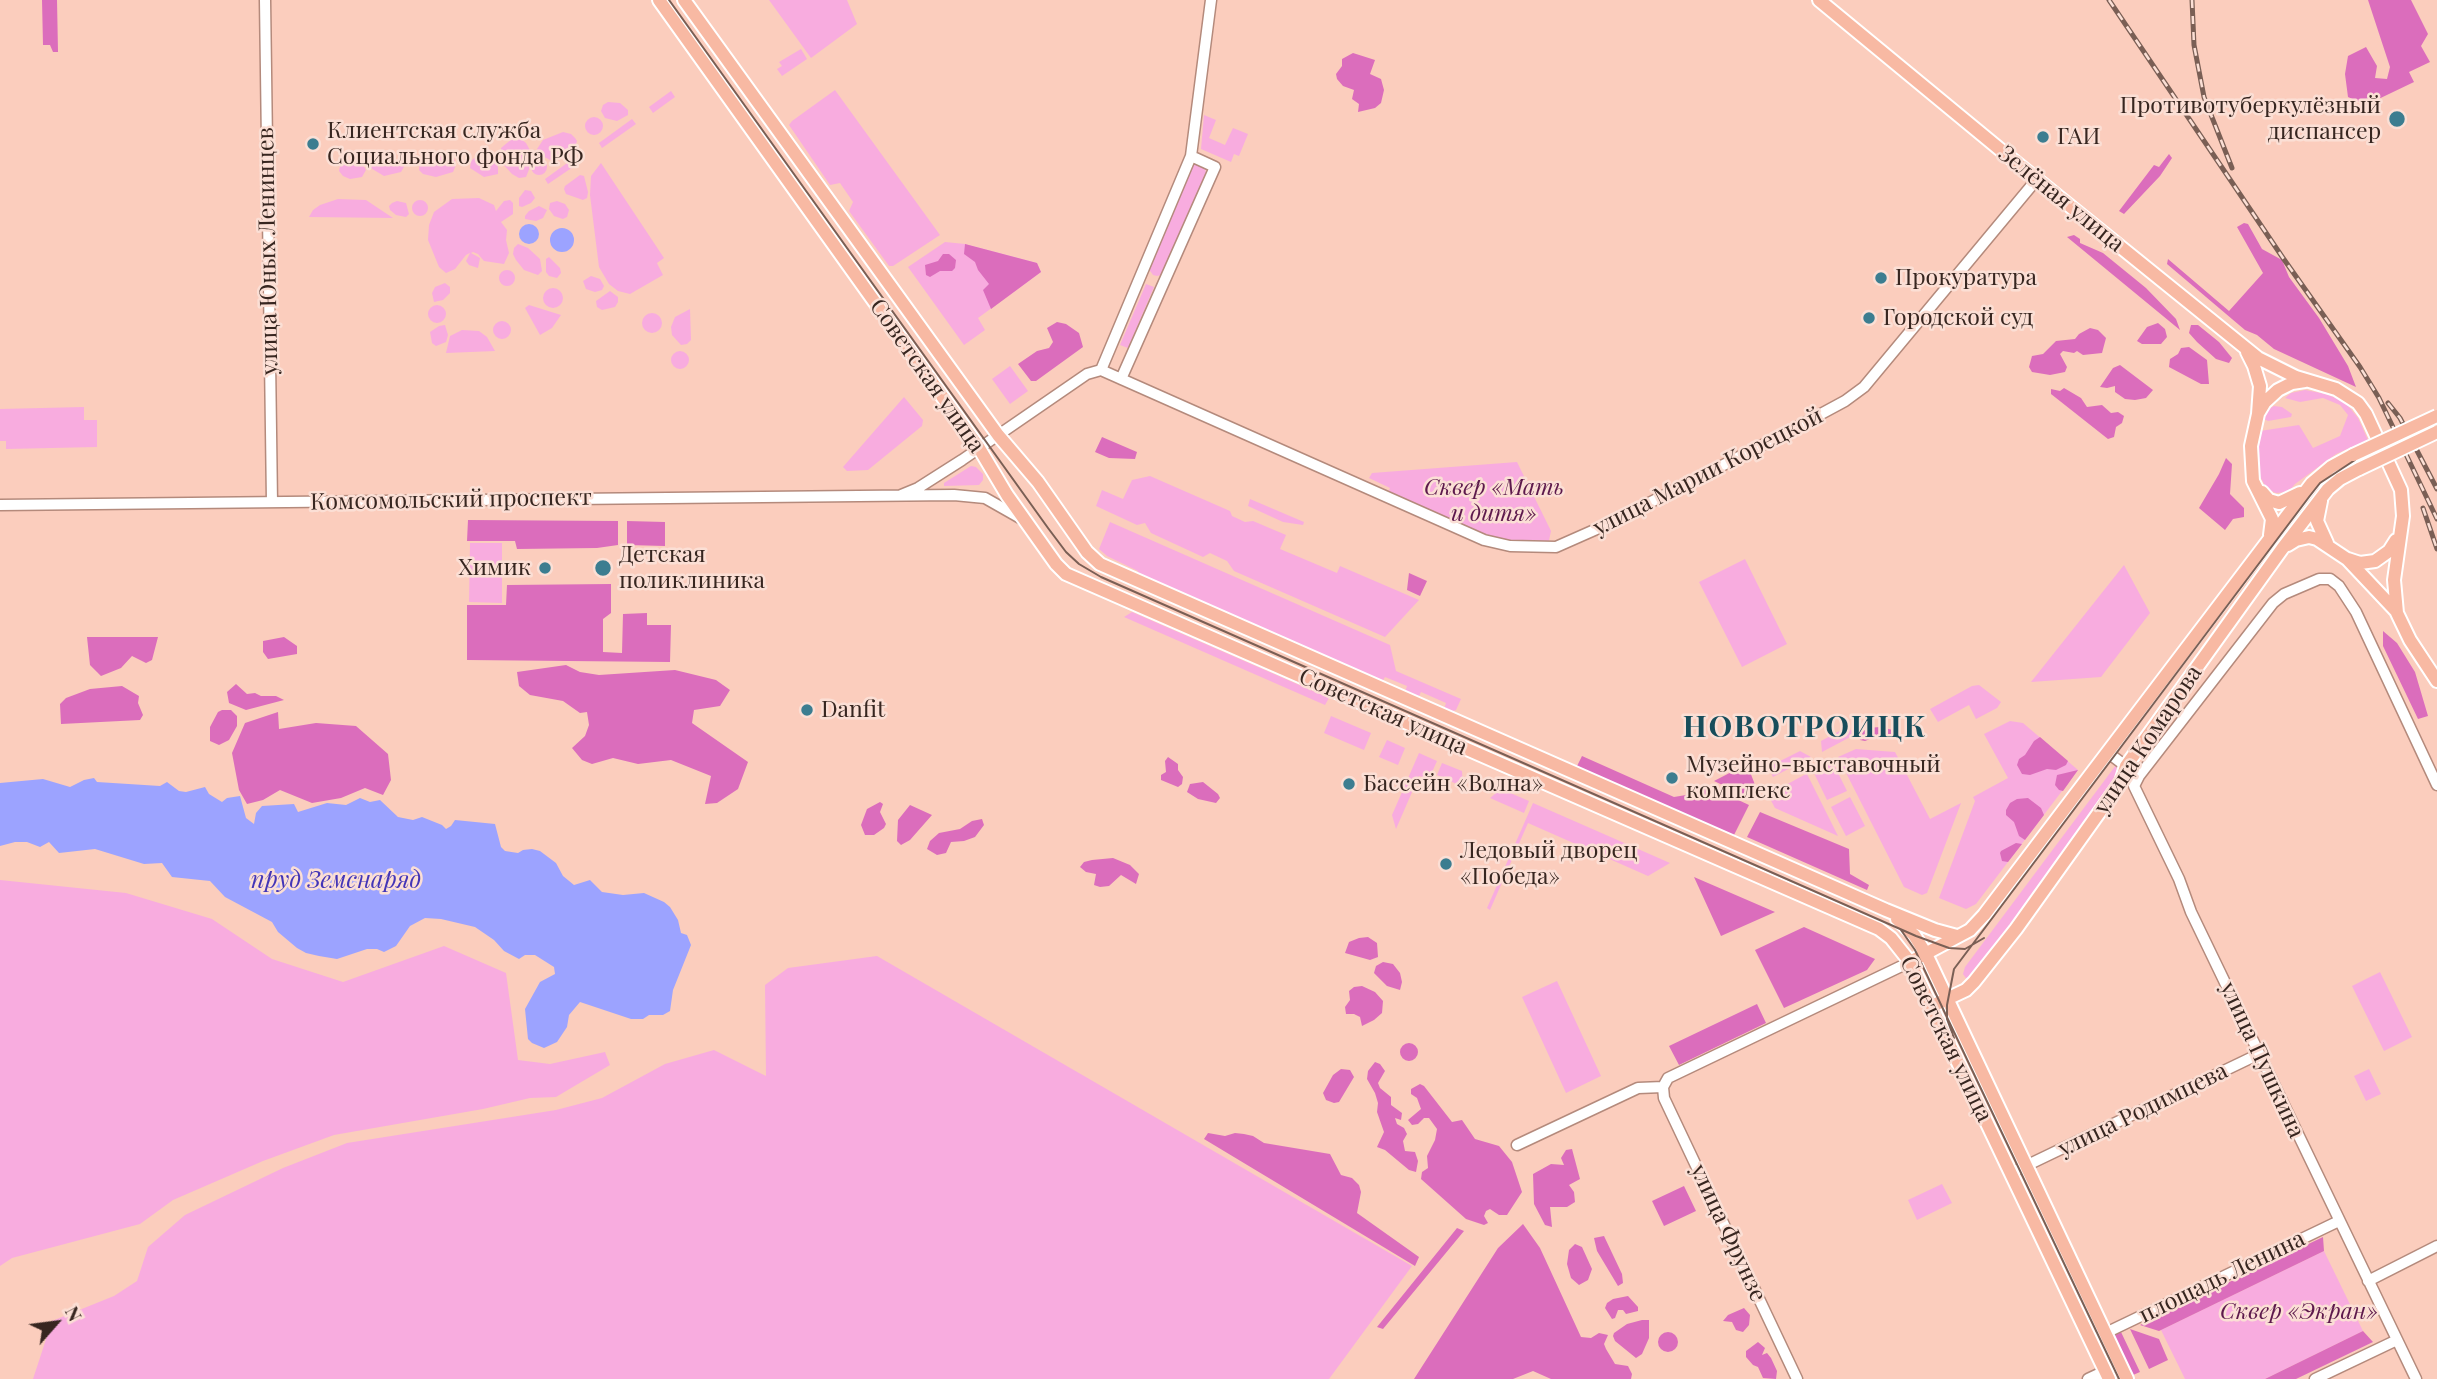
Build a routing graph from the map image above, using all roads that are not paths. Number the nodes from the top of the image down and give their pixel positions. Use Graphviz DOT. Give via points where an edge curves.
graph roads {
  1 [pos="265,0"];
  2 [pos="659,0"];
  3 [pos="684,0"];
  4 [pos="1211,0"];
  5 [pos="1819,0"];
  6 [pos="1191,156"];
  7 [pos="2037,179"];
  8 [pos="2245,347"];
  9 [pos="1101,370"];
  10 [pos="1121,379"];
  11 [pos="2312,382"];
  12 [pos="2258,414"];
  13 [pos="2437,416"];
  14 [pos="2437,432"];
  15 [pos="998,435"];
  16 [pos="979,448"];
  17 [pos="2253,481"];
  18 [pos="2312,483"];
  19 [pos="901,495"];
  20 [pos="2324,495"];
  21 [pos="272,502"];
  22 [pos="0,505"];
  23 [pos="2403,516"];
  24 [pos="1028,524"];
  25 [pos="2270,536"];
  26 [pos="2329,546"];
  27 [pos="2282,549"];
  28 [pos="2347,559"];
  29 [pos="2397,612"];
  30 [pos="2437,681"];
  31 [pos="2107,752"];
  32 [pos="2126,766"];
  33 [pos="2139,776"];
  34 [pos="2437,785"];
  35 [pos="1886,910"];
  36 [pos="1957,936"];
  37 [pos="1926,954"];
  38 [pos="1910,962"];
  39 [pos="1947,999"];
  40 [pos="1932,1006"];
  41 [pos="2259,1054"];
  42 [pos="1663,1087"];
  43 [pos="1517,1145"];
  44 [pos="2026,1166"];
  45 [pos="2011,1173"];
  46 [pos="2339,1222"];
  47 [pos="2437,1246"];
  48 [pos="2368,1281"];
  49 [pos="2105,1333"];
  50 [pos="2091,1340"];
  51 [pos="2397,1340"];
  52 [pos="2120,1364"];
  53 [pos="2108,1375"];
  54 [pos="1797,1379"];
  55 [pos="2088,1379"];
  56 [pos="2127,1379"];
  57 [pos="2315,1379"];
  58 [pos="2416,1379"];
  1 -- 21 [label="street, улица Юных Ленинцев"];
  2 -- 16 [label="main road, Советская улица"];
  3 -- 15 [label="main road, Советская улица"];
  4 -- 6 [label="street"];
  5 -- 7 [label="main road, Зелёная улица"];
  6 -- 9 [label="street"];
  6 -- 10 [label="street" via="1215,167"];
  7 -- 8 [label="main road, Зелёная улица"];
  7 -- 10 [label="street, улица Марии Корецкой" via="1864,387 1782,435 1556,547 1484,540"];
  8 -- 11 [label="main road, Зелёная улица" via="2284,372"];
  8 -- 12 [label="main road" via="2260,386"];
  9 -- 10 [label="street, улица Марии Корецкой"];
  9 -- 15 [label="street" via="1087,374"];
  11 -- 12 [label="main road" via="2285,386"];
  11 -- 23 [label="main road, Зелёная улица" via="2349,396 2366,414 2401,490"];
  12 -- 17 [label="main road" via="2251,446"];
  13 -- 18 [label="main road, улица Комарова, bridge" via="2353,455"];
  14 -- 20 [label="main road, улица Комарова, bridge" via="2340,479"];
  15 -- 16 [label="street, Комсомольский проспект"];
  15 -- 35 [label="main road, Советская улица" via="1100,564"];
  16 -- 19 [label="street, Комсомольский проспект"];
  16 -- 24 [label="main road, Советская улица"];
  17 -- 18 [label="main road" via="2269,500 2279,503"];
  17 -- 25 [label="main road" via="2272,519"];
  18 -- 25 [label="main road, улица Комарова"];
  19 -- 21 [label="street, Комсомольский проспект"];
  19 -- 24 [label="street, Комсомольский проспект" via="985,498"];
  20 -- 26 [label="main road" via="2317,521"];
  20 -- 27 [label="main road, улица Комарова"];
  21 -- 22 [label="street, Комсомольский проспект"];
  23 -- 28 [label="main road" via="2395,542 2384,557 2368,563"];
  23 -- 29 [label="main road" via="2394,579"];
  24 -- 38 [label="main road, Советская улица" via="1056,564 1079,581 1880,929"];
  25 -- 31 [label="main road, улица Комарова"];
  26 -- 27 [label="main road" via="2309,537"];
  26 -- 28 [label="main road"];
  27 -- 32 [label="main road, улица Комарова"];
  28 -- 29 [label="main road"];
  29 -- 30 [label="main road"];
  31 -- 32 [label="street"];
  31 -- 36 [label="main road, улица Комарова" via="1984,915"];
  32 -- 33 [label="street"];
  32 -- 39 [label="main road, улица Комарова" via="2121,782 2016,929 1974,982"];
  33 -- 34 [label="street, улица Комарова" via="2264,614 2284,594 2330,579 2356,612"];
  33 -- 41 [label="street, улица Пушкина" via="2134,786"];
  35 -- 36 [label="main road, Советская улица"];
  35 -- 37 [label="main road, Советская улица" via="1907,926"];
  36 -- 37 [label="main road"];
  37 -- 38 [label="main road"];
  37 -- 39 [label="main road, Советская улица"];
  38 -- 40 [label="main road, Советская улица"];
  38 -- 42 [label="street" via="1668,1078"];
  39 -- 40 [label="main road, улица Комарова"];
  39 -- 44 [label="main road, Советская улица"];
  40 -- 45 [label="main road, Советская улица"];
  41 -- 44 [label="street, улица Родимцева"];
  41 -- 46 [label="street, улица Пушкина"];
  42 -- 43 [label="street" via="1638,1088"];
  42 -- 54 [label="street, улица Фрунзе" via="1664,1098"];
  44 -- 45 [label="street, улица Родимцева"];
  44 -- 49 [label="main road, Советская улица"];
  45 -- 50 [label="main road, Советская улица"];
  46 -- 48 [label="street, улица Пушкина"];
  46 -- 49 [label="street, площадь Ленина"];
  47 -- 48 [label="street"];
  48 -- 51 [label="street, улица Пушкина"];
  49 -- 50 [label="street, площадь Ленина"];
  49 -- 52 [label="main road, Советская улица"];
  50 -- 53 [label="main road, Советская улица"];
  51 -- 57 [label="street"];
  51 -- 58 [label="street, улица Пушкина"];
  52 -- 53 [label="street"];
  52 -- 56 [label="main road, Советская улица"];
  53 -- 55 [label="street"];
}
